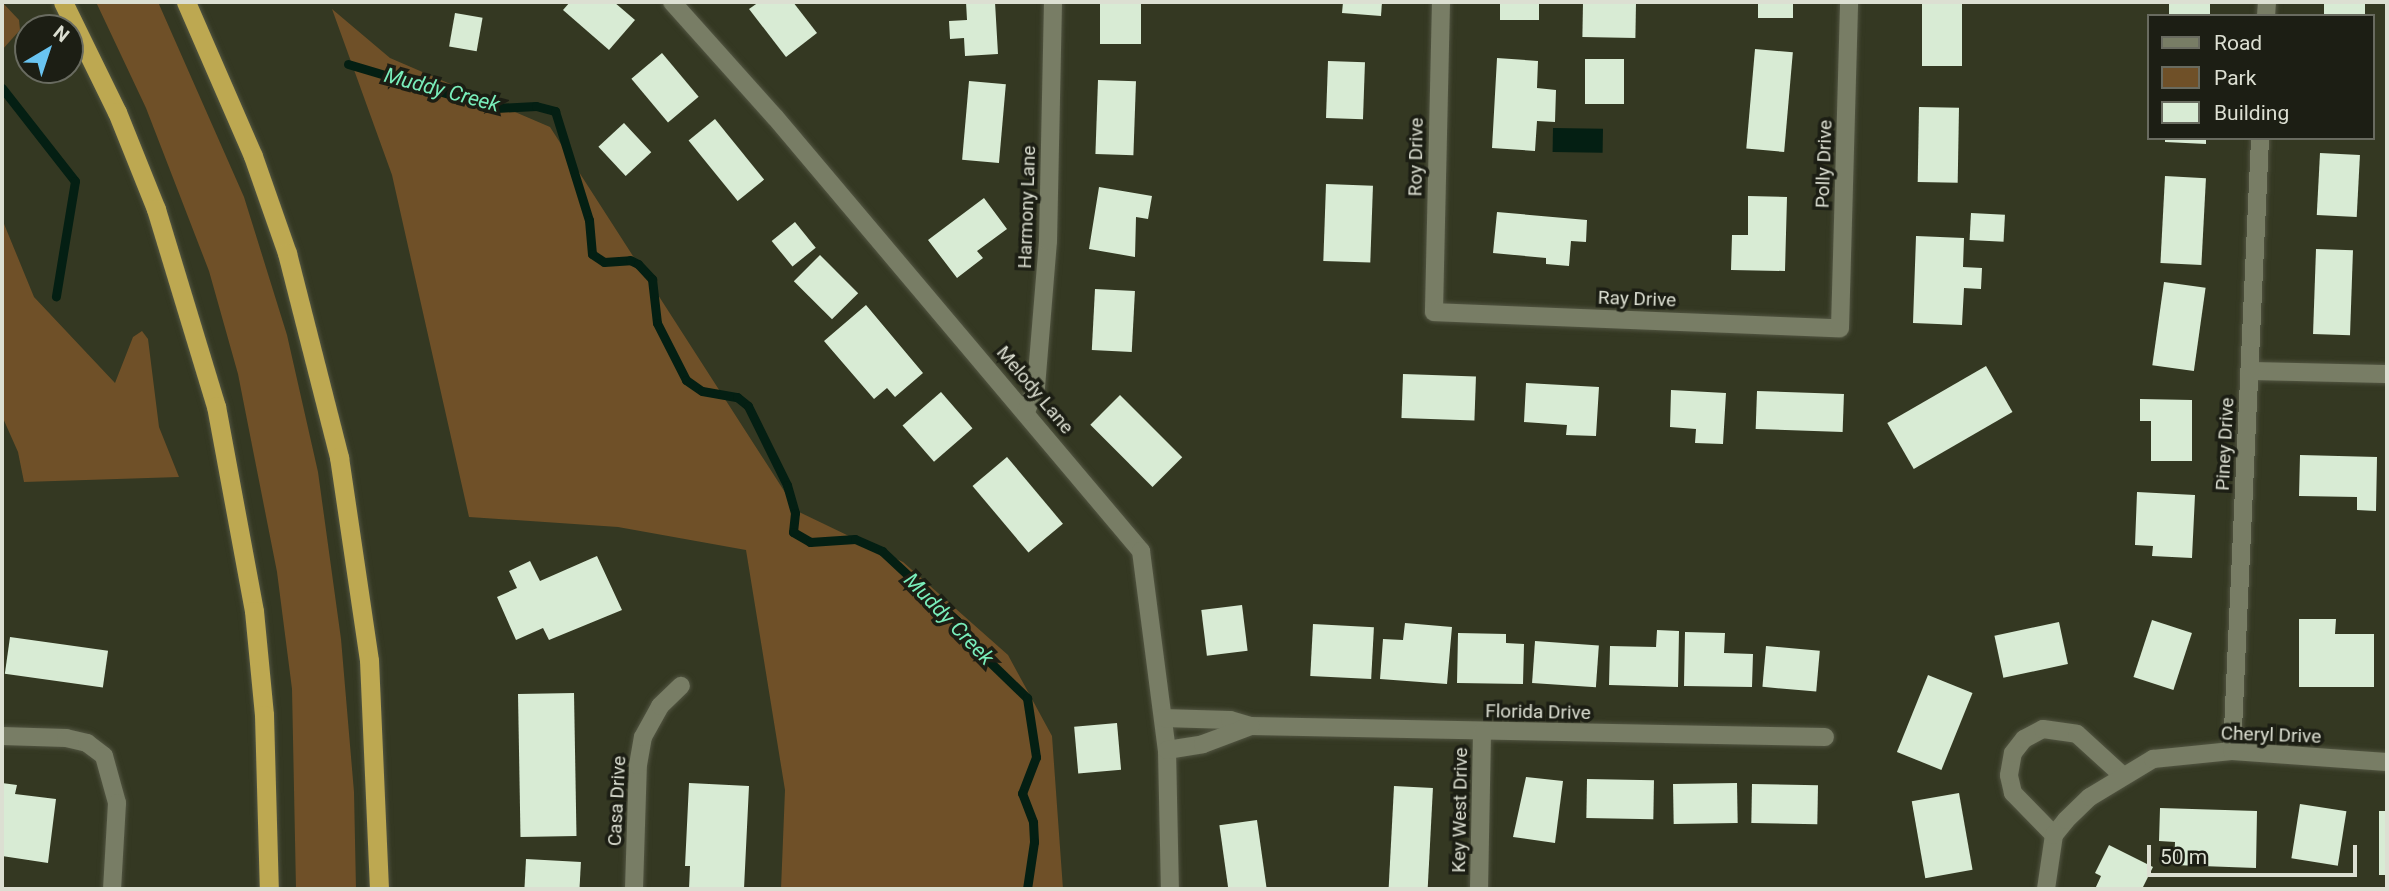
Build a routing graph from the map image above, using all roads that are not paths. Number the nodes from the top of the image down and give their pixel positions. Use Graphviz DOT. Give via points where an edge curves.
graph roads {
  1 [pos="63,2"];
  2 [pos="186,2"];
  3 [pos="672,2"];
  4 [pos="1053,2"];
  5 [pos="1441,2"];
  6 [pos="1849,2"];
  7 [pos="2260,140"];
  8 [pos="1434,312"];
  9 [pos="1840,328"];
  10 [pos="2250,371"];
  11 [pos="2387,374"];
  12 [pos="1026,412"];
  13 [pos="681,686"];
  14 [pos="1163,718"];
  15 [pos="1251,726"];
  16 [pos="1482,732"];
  17 [pos="2,736"];
  18 [pos="1825,737"];
  19 [pos="1167,750"];
  20 [pos="2232,751"];
  21 [pos="2387,762"];
  22 [pos="2122,775"];
  23 [pos="2054,835"];
  24 [pos="112,889"];
  25 [pos="269,889"];
  26 [pos="379,889"];
  27 [pos="634,889"];
  28 [pos="1170,889"];
  29 [pos="1479,889"];
  30 [pos="2046,889"];
  1 -- 25 [label="highway" via="117,111 156,209 216,406 254,611 264,715"];
  2 -- 26 [label="highway" via="253,156 287,253 339,457 369,660"];
  3 -- 12 [label="street, Melody Lane"];
  4 -- 12 [label="street, Harmony Lane" via="1048,242 1036,387"];
  5 -- 8 [label="street, Roy Drive"];
  6 -- 9 [label="street, Polly Drive"];
  7 -- 10 [label="street, Piney Drive"];
  8 -- 9 [label="street, Ray Drive"];
  10 -- 11 [label="street"];
  10 -- 20 [label="street, Piney Drive"];
  12 -- 14 [label="street, Melody Lane" via="1141,551"];
  13 -- 27 [label="street, Casa Drive" via="660,706 643,737"];
  14 -- 15 [label="street, Florida Drive" via="1230,720"];
  14 -- 19 [label="street, Melody Lane"];
  15 -- 16 [label="street, Florida Drive"];
  15 -- 19 [label="street, Florida Drive" via="1203,744"];
  16 -- 18 [label="street, Florida Drive"];
  16 -- 29 [label="street, Key West Drive"];
  17 -- 24 [label="street" via="66,738 87,743 104,756 117,803"];
  19 -- 28 [label="street, Melody Lane"];
  20 -- 21 [label="street, Cheryl Drive"];
  20 -- 22 [label="street, Cheryl Drive" via="2153,759"];
  22 -- 23 [label="street" via="2090,797"];
  22 -- 23 [label="street" via="2077,734 2043,729 2024,739 2013,753 2008,775 2013,793"];
  23 -- 30 [label="street"];
}
